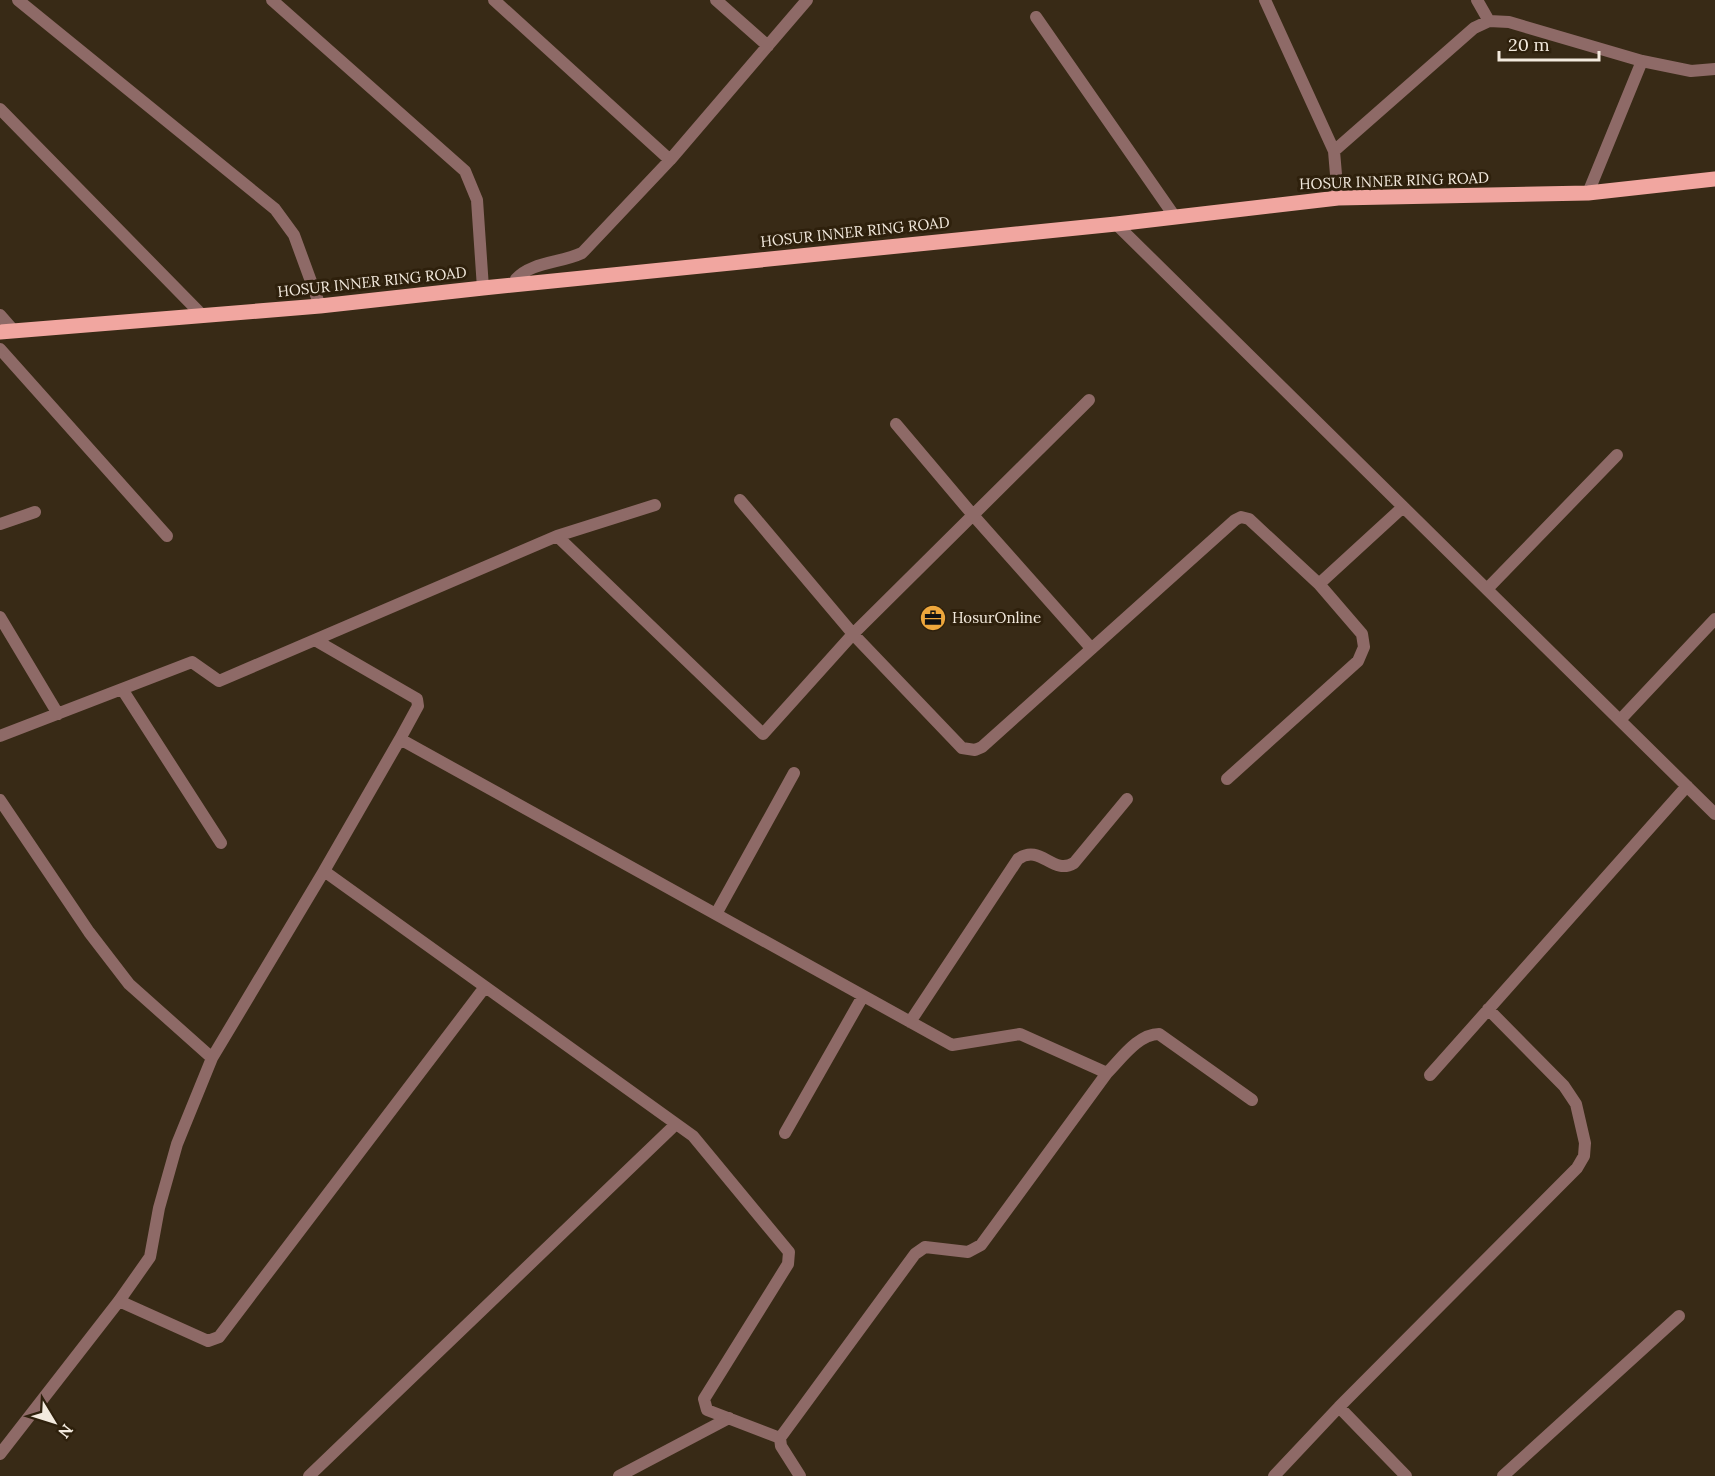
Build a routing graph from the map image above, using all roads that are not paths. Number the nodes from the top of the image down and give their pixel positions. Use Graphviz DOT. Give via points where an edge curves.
graph roads {
  1 [pos="18,0"];
  2 [pos="272,0"];
  3 [pos="494,0"];
  4 [pos="716,0"];
  5 [pos="807,0"];
  6 [pos="1265,0"];
  7 [pos="1477,0"];
  8 [pos="1036,17"];
  9 [pos="1489,21"];
  10 [pos="768,46"];
  11 [pos="1641,61"];
  12 [pos="1715,69"];
  13 [pos="0,109"];
  14 [pos="1334,151"];
  15 [pos="670,159"];
  16 [pos="1715,179"];
  17 [pos="1588,193"];
  18 [pos="1338,198"];
  19 [pos="1175,217"];
  20 [pos="1116,224"];
  21 [pos="516,285"];
  22 [pos="483,288"];
  23 [pos="320,306"];
  24 [pos="0,315"];
  25 [pos="204,316"];
  26 [pos="7,331"];
  27 [pos="0,349"];
  28 [pos="1089,400"];
  29 [pos="896,424"];
  30 [pos="1617,454"];
  31 [pos="740,500"];
  32 [pos="655,505"];
  33 [pos="1403,507"];
  34 [pos="35,512"];
  35 [pos="972,514"];
  36 [pos="0,524"];
  37 [pos="167,536"];
  38 [pos="557,536"];
  39 [pos="1319,584"];
  40 [pos="1487,589"];
  41 [pos="0,617"];
  42 [pos="1715,619"];
  43 [pos="853,634"];
  44 [pos="315,640"];
  45 [pos="1091,648"];
  46 [pos="122,688"];
  47 [pos="58,714"];
  48 [pos="1620,720"];
  49 [pos="0,736"];
  50 [pos="400,739"];
  51 [pos="794,773"];
  52 [pos="1227,779"];
  53 [pos="1687,786"];
  54 [pos="1127,799"];
  55 [pos="0,800"];
  56 [pos="1715,814"];
  57 [pos="221,843"];
  58 [pos="324,872"];
  59 [pos="716,914"];
  60 [pos="485,987"];
  61 [pos="863,996"];
  62 [pos="1488,1009"];
  63 [pos="910,1022"];
  64 [pos="212,1058"];
  65 [pos="1107,1073"];
  66 [pos="1430,1075"];
  67 [pos="1252,1100"];
  68 [pos="676,1124"];
  69 [pos="784,1133"];
  70 [pos="119,1301"];
  71 [pos="1679,1316"];
  72 [pos="1339,1407"];
  73 [pos="729,1418"];
  74 [pos="780,1438"];
  75 [pos="0,1454"];
  76 [pos="309,1476"];
  77 [pos="619,1476"];
  78 [pos="800,1476"];
  79 [pos="1274,1476"];
  80 [pos="1406,1476"];
  81 [pos="1503,1476"];
  1 -- 23 [label="street" via="275,209 294,235"];
  2 -- 22 [label="street" via="465,171 477,201"];
  3 -- 15 [label="street"];
  4 -- 10 [label="street"];
  5 -- 10 [label="street"];
  6 -- 14 [label="street"];
  7 -- 9 [label="street"];
  8 -- 19 [label="street"];
  9 -- 11 [label="street" via="1509,22"];
  9 -- 14 [label="street" via="1474,28"];
  10 -- 15 [label="street"];
  11 -- 12 [label="street" via="1691,71"];
  11 -- 17 [label="street"];
  13 -- 25 [label="street"];
  14 -- 18 [label="street"];
  15 -- 21 [label="street" via="582,253 524,270"];
  16 -- 17 [label="main road, HOSUR INNER RING ROAD"];
  17 -- 18 [label="main road, HOSUR INNER RING ROAD"];
  18 -- 19 [label="main road, HOSUR INNER RING ROAD"];
  19 -- 20 [label="main road, HOSUR INNER RING ROAD"];
  20 -- 21 [label="main road, HOSUR INNER RING ROAD"];
  20 -- 33 [label="street"];
  21 -- 22 [label="main road, HOSUR INNER RING ROAD"];
  22 -- 23 [label="main road, HOSUR INNER RING ROAD"];
  23 -- 25 [label="main road, HOSUR INNER RING ROAD"];
  24 -- 26 [label="street"];
  25 -- 26 [label="main road, HOSUR INNER RING ROAD"];
  27 -- 37 [label="street"];
  28 -- 35 [label="street"];
  29 -- 35 [label="street"];
  30 -- 40 [label="street"];
  31 -- 43 [label="street"];
  32 -- 38 [label="street"];
  33 -- 39 [label="street"];
  33 -- 40 [label="street"];
  34 -- 36 [label="street"];
  35 -- 43 [label="street"];
  35 -- 45 [label="street"];
  38 -- 43 [label="street" via="763,734"];
  38 -- 44 [label="street"];
  39 -- 45 [label="street" via="1249,519 1241,517"];
  39 -- 52 [label="street" via="1362,634 1364,648 1358,661"];
  40 -- 48 [label="street"];
  41 -- 47 [label="street"];
  42 -- 48 [label="street"];
  43 -- 45 [label="street" via="962,748 975,750"];
  44 -- 46 [label="street" via="219,681 192,662"];
  44 -- 50 [label="street" via="417,699 418,706"];
  46 -- 47 [label="street"];
  46 -- 57 [label="street"];
  47 -- 49 [label="street"];
  48 -- 53 [label="street"];
  50 -- 58 [label="street"];
  50 -- 59 [label="street"];
  51 -- 59 [label="street"];
  53 -- 56 [label="street"];
  53 -- 62 [label="street"];
  54 -- 63 [label="street" via="1068,867 1031,853 1018,859"];
  55 -- 64 [label="street" via="129,984"];
  58 -- 60 [label="street"];
  58 -- 64 [label="street"];
  59 -- 61 [label="street"];
  60 -- 68 [label="street"];
  60 -- 70 [label="street" via="219,1337 208,1341"];
  61 -- 63 [label="street"];
  61 -- 69 [label="street"];
  62 -- 66 [label="street"];
  62 -- 72 [label="street" via="1564,1086 1576,1104 1584,1156 1577,1168"];
  63 -- 65 [label="street" via="952,1045 1020,1034"];
  64 -- 70 [label="street" via="177,1144 150,1257"];
  65 -- 67 [label="street" via="1138,1042 1159,1034"];
  65 -- 74 [label="street" via="981,1245 968,1252 925,1247 915,1254"];
  68 -- 73 [label="street" via="693,1136 789,1252 788,1264 704,1399 706,1410"];
  68 -- 76 [label="street"];
  70 -- 75 [label="street"];
  71 -- 81 [label="street"];
  72 -- 79 [label="street"];
  72 -- 80 [label="street"];
  73 -- 74 [label="street"];
  73 -- 77 [label="street"];
  74 -- 78 [label="street"];
}
